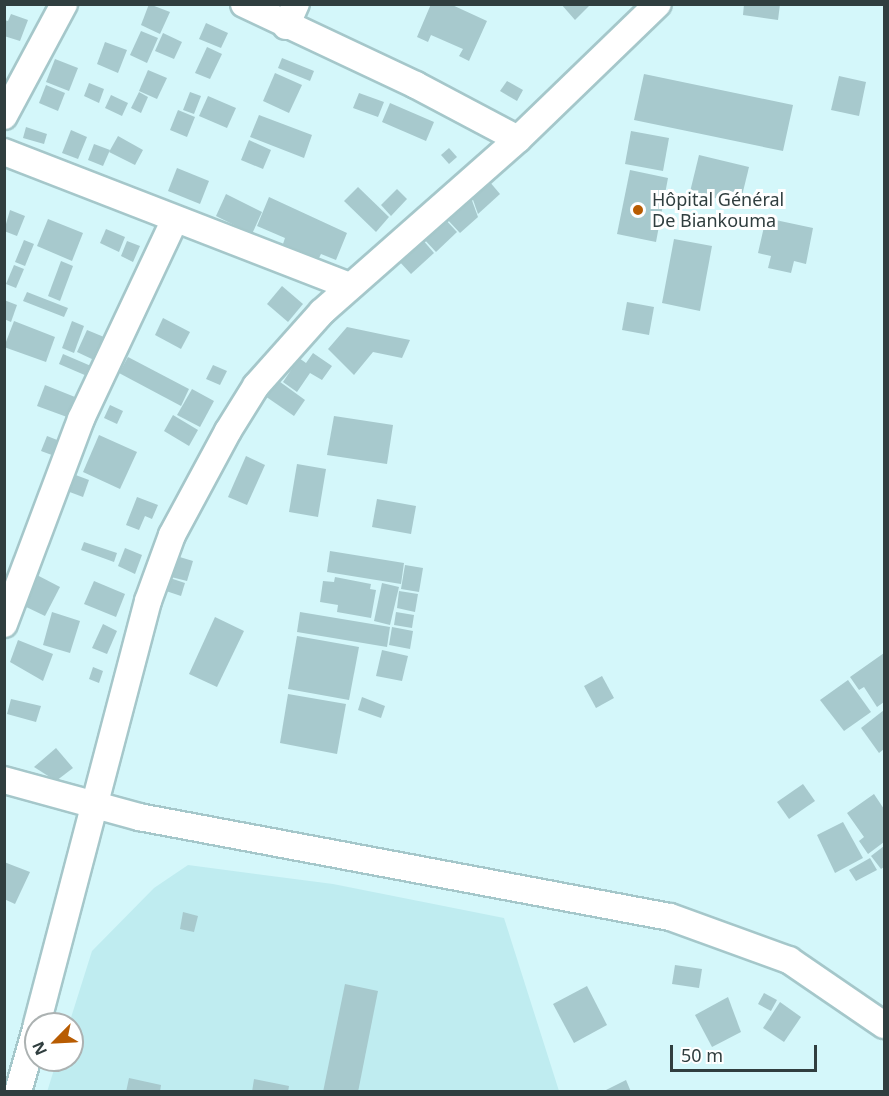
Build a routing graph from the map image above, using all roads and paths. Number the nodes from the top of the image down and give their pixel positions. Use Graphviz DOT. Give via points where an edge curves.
graph roads {
  1 [pos="64,4"];
  2 [pos="244,4"];
  3 [pos="658,4"];
  4 [pos="291,15"];
  5 [pos="4,116"];
  6 [pos="518,139"];
  7 [pos="4,152"];
  8 [pos="174,221"];
  9 [pos="350,286"];
  10 [pos="4,624"];
  11 [pos="4,780"];
  12 [pos="94,805"];
  13 [pos="41,1012"];
  14 [pos="885,1025"];
  15 [pos="24,1071"];
  16 [pos="18,1092"];
  1 -- 5 [label="street"];
  2 -- 4 [label="street"];
  3 -- 6 [label="street"];
  4 -- 6 [label="street"];
  6 -- 9 [label="street"];
  7 -- 8 [label="street"];
  8 -- 9 [label="street"];
  8 -- 10 [label="street" via="81,419"];
  9 -- 12 [label="street" via="256,386 172,535 148,601"];
  11 -- 12 [label="street"];
  12 -- 13 [label="street"];
  12 -- 14 [label="street" via="222,833 670,917 789,960"];
  15 -- 16 [label="street"];
}
